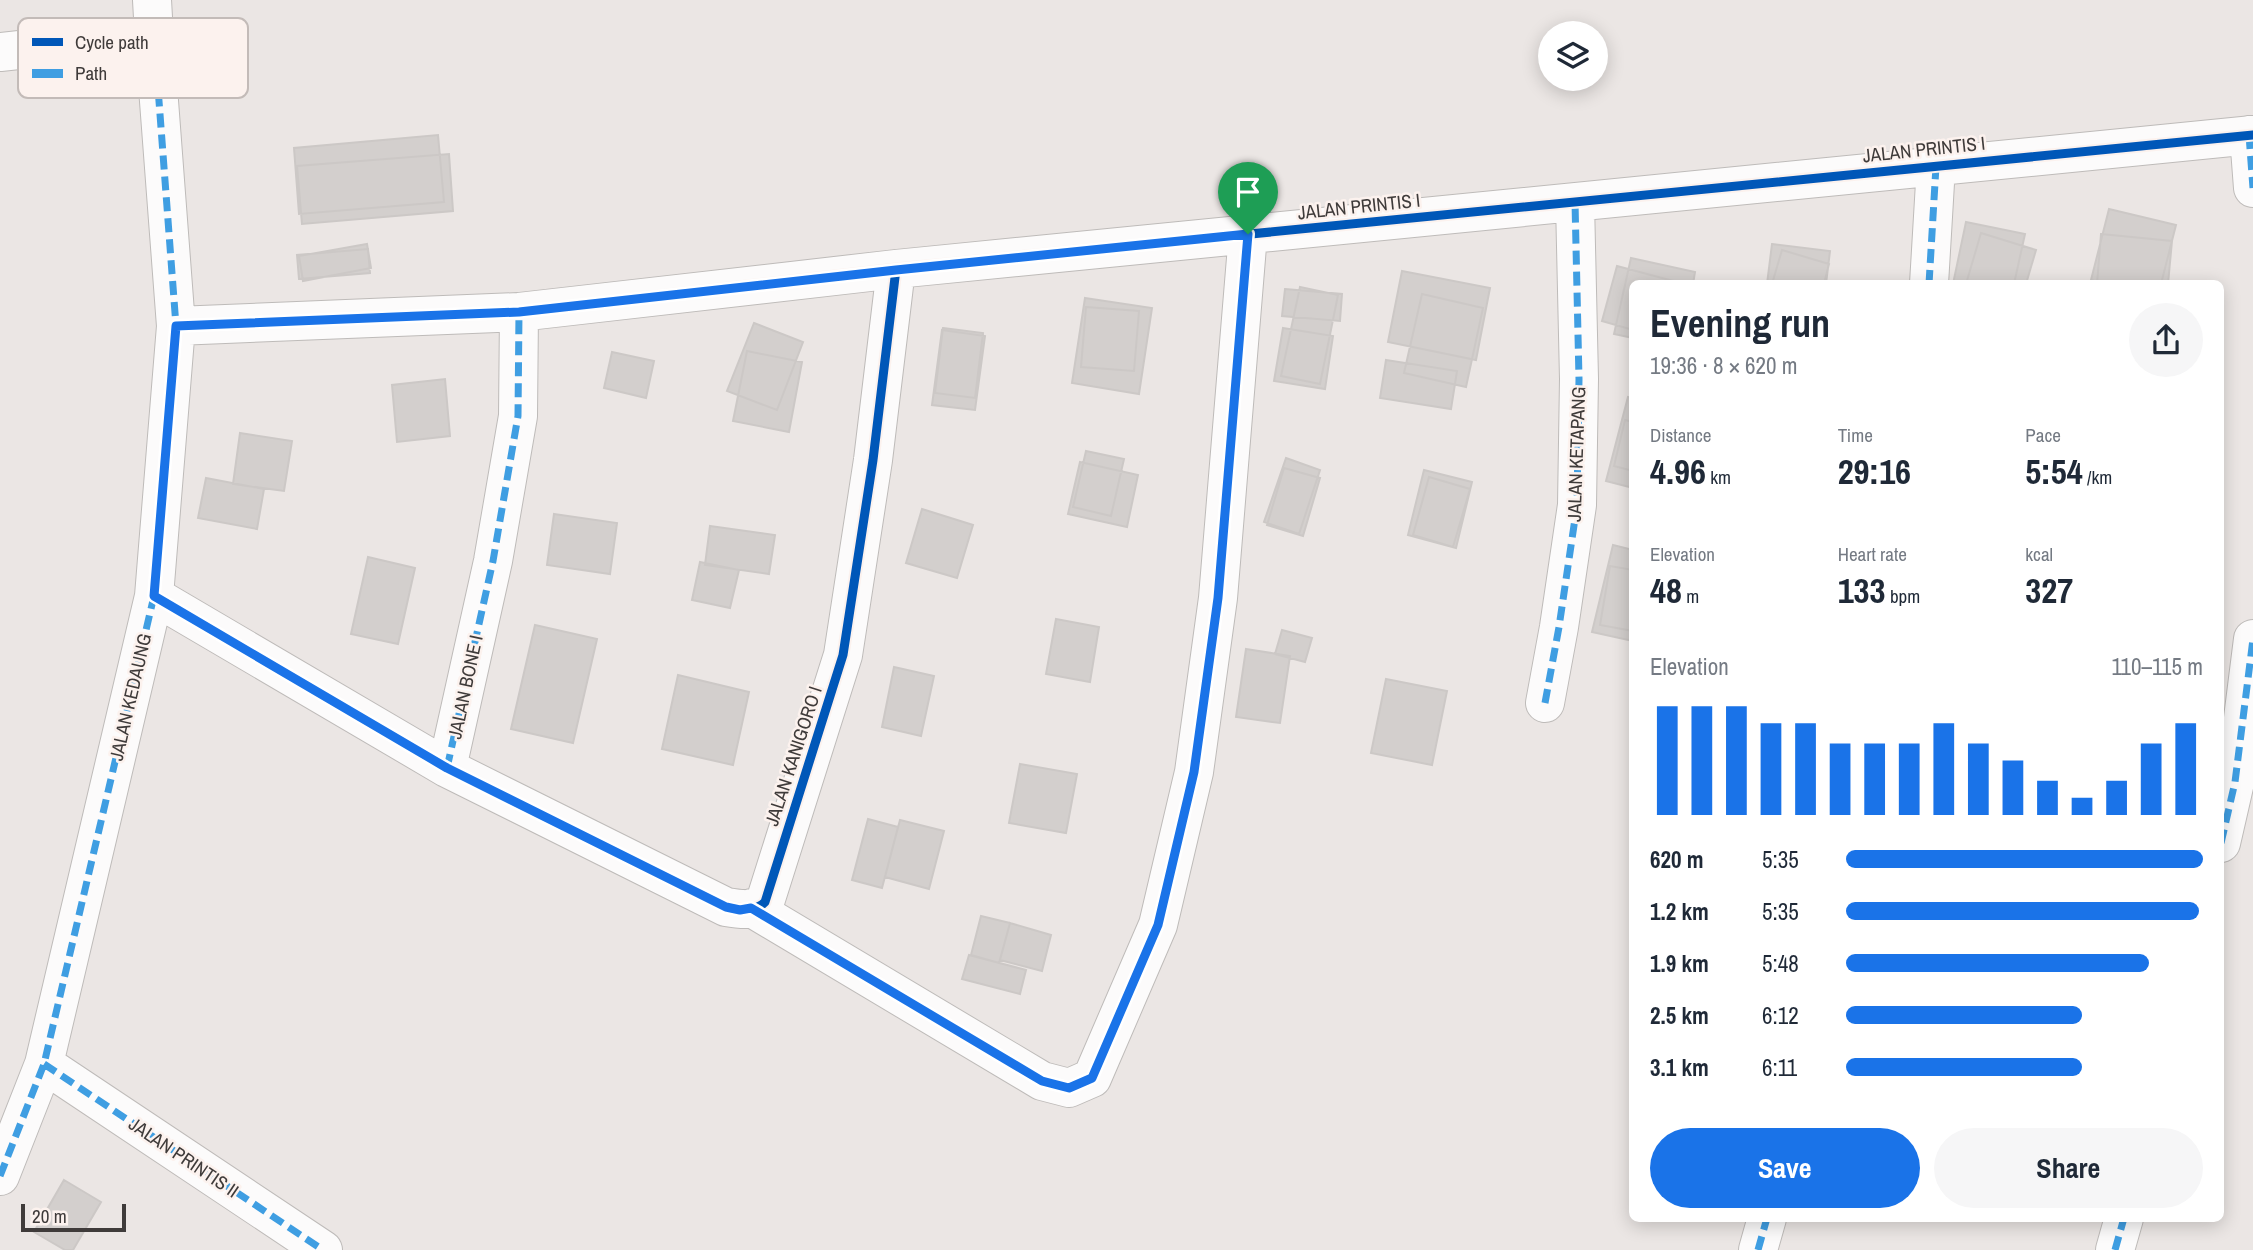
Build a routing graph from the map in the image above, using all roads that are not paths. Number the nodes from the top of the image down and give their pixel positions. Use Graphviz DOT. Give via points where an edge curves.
graph roads {
  1 [pos="18,48"];
  2 [pos="0,52"];
  3 [pos="159,98"];
  4 [pos="2251,135"];
  5 [pos="1936,166"];
  6 [pos="2253,188"];
  7 [pos="1575,202"];
  8 [pos="1248,234"];
  9 [pos="896,270"];
  10 [pos="1928,280"];
  11 [pos="519,312"];
  12 [pos="176,326"];
  13 [pos="154,596"];
  14 [pos="2253,639"];
  15 [pos="1545,703"];
  16 [pos="447,768"];
  17 [pos="2224,830"];
  18 [pos="751,908"];
  19 [pos="44,1065"];
  20 [pos="0,1175"];
  21 [pos="1766,1222"];
  22 [pos="2123,1222"];
  23 [pos="323,1250"];
  24 [pos="1758,1250"];
  25 [pos="2115,1250"];
  1 -- 2 [label="street"];
  3 -- 12 [label="street, JALAN KEDAUNG"];
  4 -- 5 [label="street, JALAN PRINTIS I"];
  4 -- 6 [label="street"];
  5 -- 7 [label="street, JALAN PRINTIS I"];
  5 -- 10 [label="street"];
  7 -- 8 [label="street, JALAN PRINTIS I"];
  7 -- 15 [label="street, JALAN KETAPANG" via="1577,505"];
  8 -- 9 [label="street, JALAN PRINTIS I"];
  8 -- 18 [label="street" via="1218,598 1194,772 1158,925 1092,1078 1069,1088 1042,1081"];
  9 -- 11 [label="street, JALAN PRINTIS I"];
  9 -- 18 [label="street, JALAN KANIGORO I" via="843,655 765,902"];
  11 -- 12 [label="street, JALAN PRINTIS I"];
  11 -- 16 [label="street, JALAN BONE I" via="518,416 493,561"];
  12 -- 13 [label="street, JALAN KEDAUNG"];
  13 -- 16 [label="street, JALAN BONE I"];
  13 -- 19 [label="street, JALAN KEDAUNG"];
  14 -- 17 [label="street" via="2235,782"];
  16 -- 18 [label="street" via="726,907"];
  19 -- 20 [label="street, JALAN KEDAUNG"];
  19 -- 23 [label="street, JALAN PRINTIS II"];
  21 -- 24 [label="street"];
  22 -- 25 [label="street"];
}
